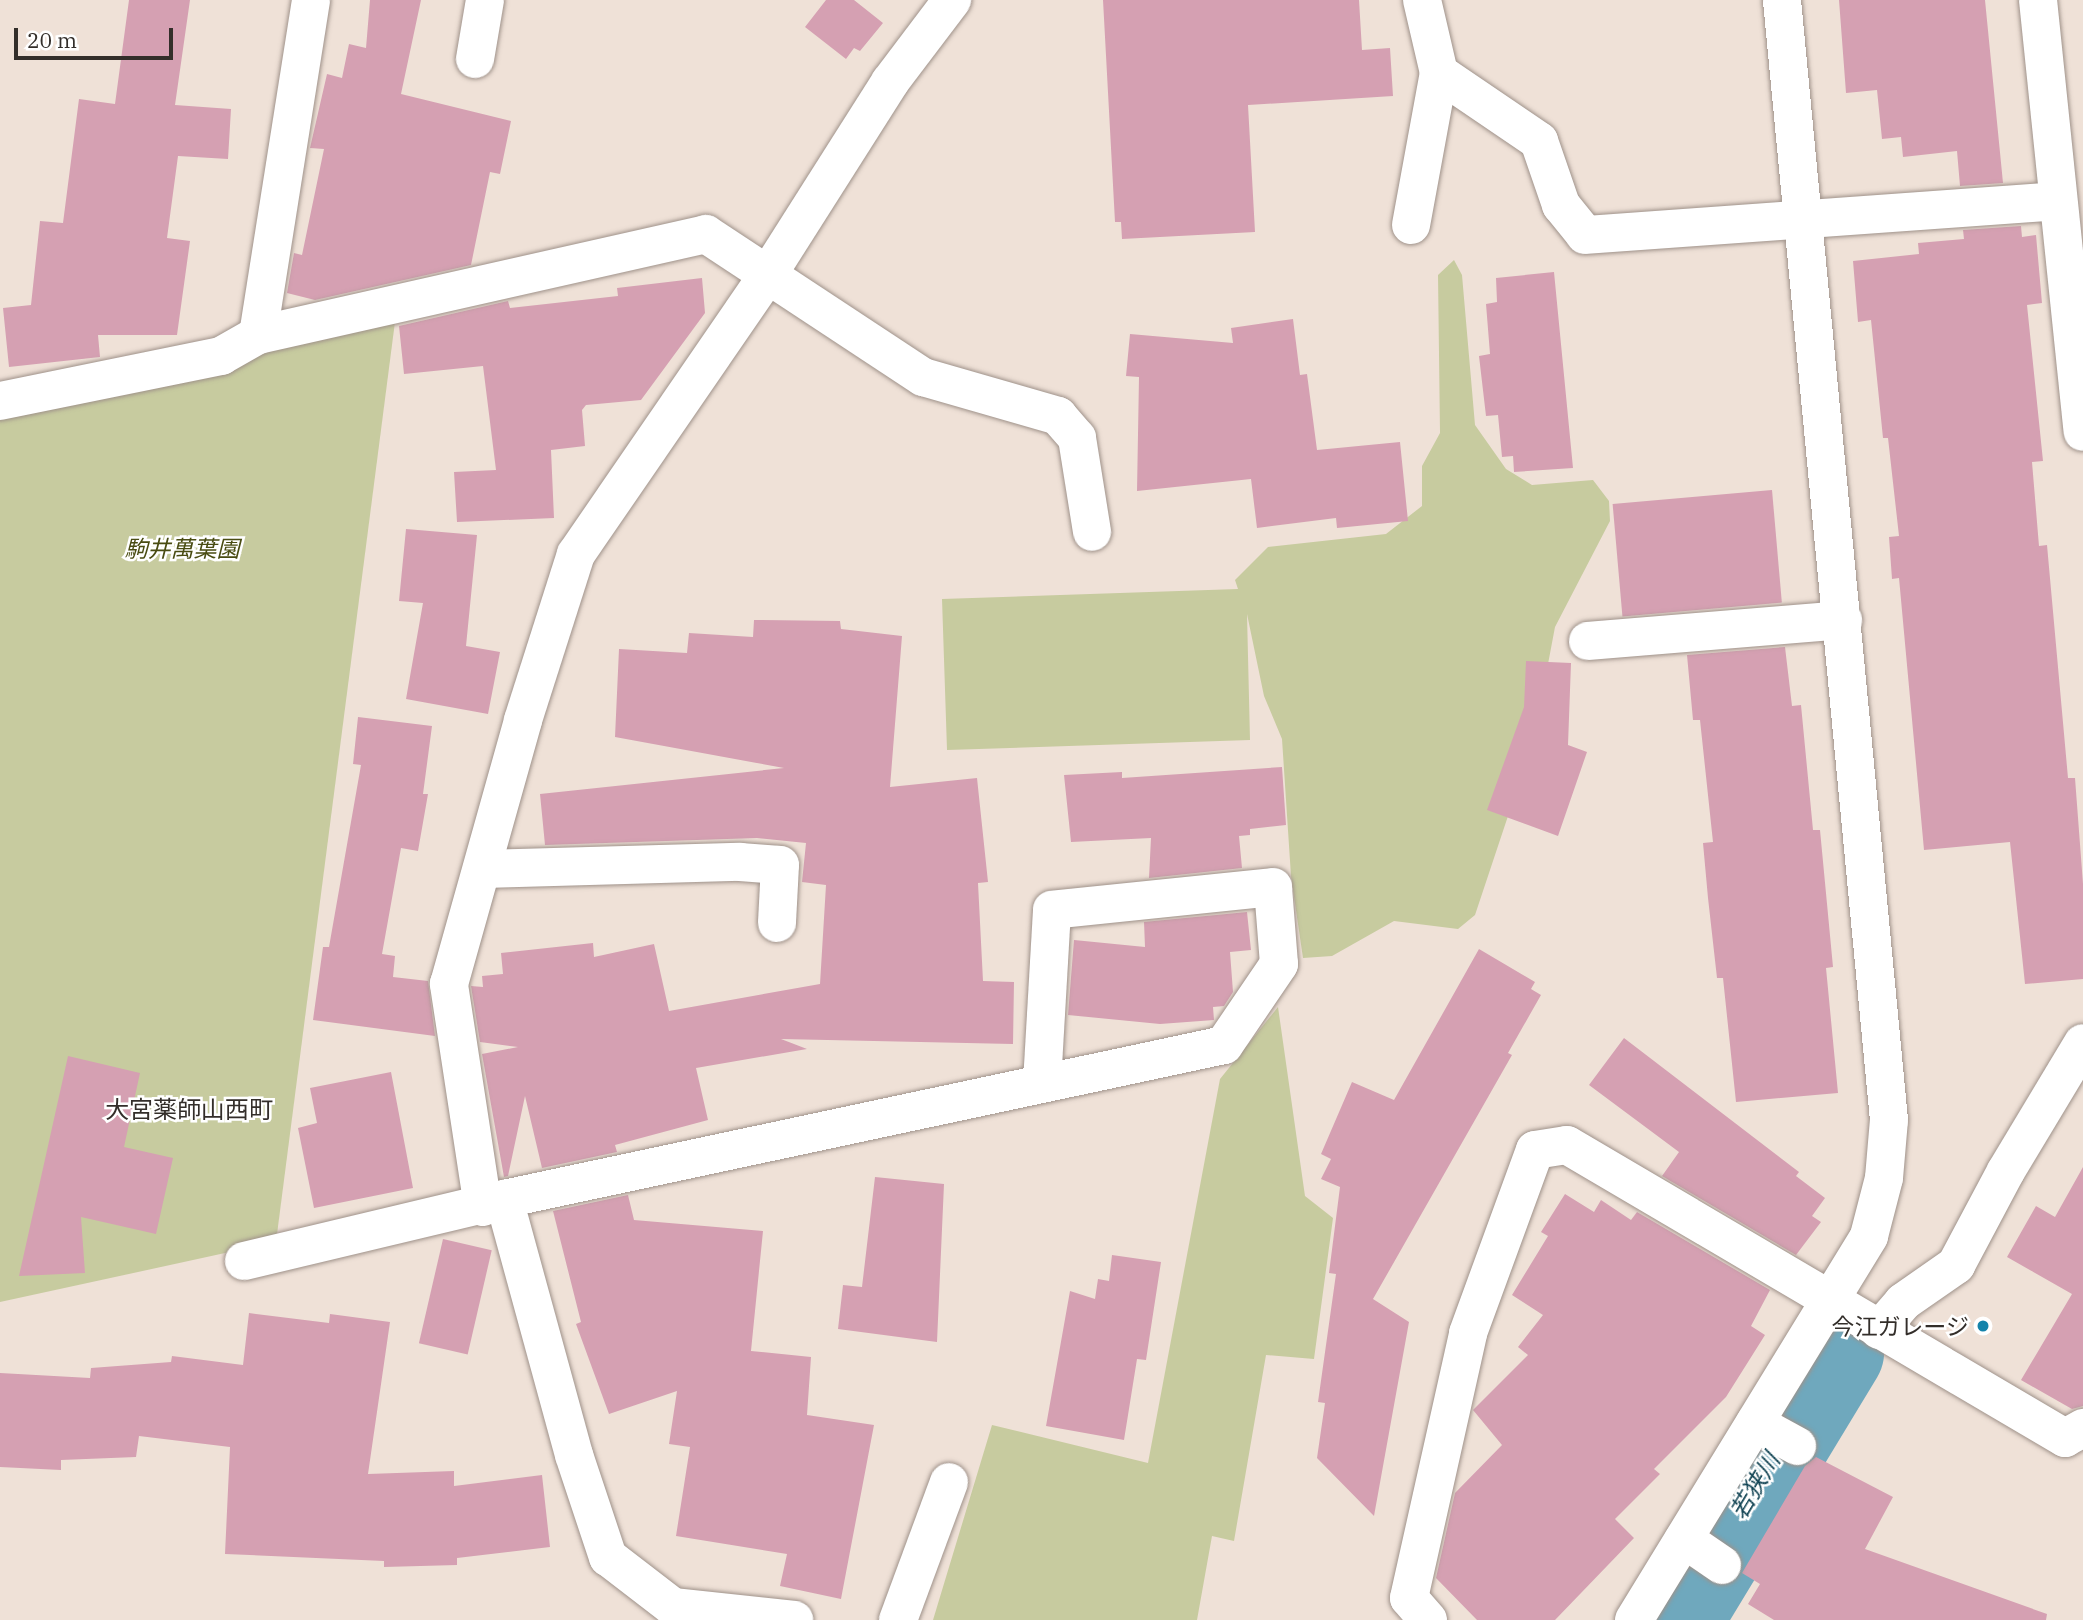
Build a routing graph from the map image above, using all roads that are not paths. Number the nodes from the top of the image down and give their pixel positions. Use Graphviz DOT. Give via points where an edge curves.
graph roads {
  1 [pos="311,0"];
  2 [pos="485,0"];
  3 [pos="953,0"];
  4 [pos="1422,0"];
  5 [pos="1782,0"];
  6 [pos="2038,0"];
  7 [pos="475,59"];
  8 [pos="1439,73"];
  9 [pos="2058,201"];
  10 [pos="1802,219"];
  11 [pos="1410,225"];
  12 [pos="766,276"];
  13 [pos="258,335"];
  14 [pos="0,401"];
  15 [pos="2083,432"];
  16 [pos="1092,531"];
  17 [pos="1843,620"];
  18 [pos="1588,641"];
  19 [pos="483,869"];
  20 [pos="778,923"];
  21 [pos="2083,1043"];
  22 [pos="1042,1082"];
  23 [pos="494,1203"];
  24 [pos="244,1261"];
  25 [pos="1855,1316"];
  26 [pos="1755,1423"];
  27 [pos="2083,1429"];
  28 [pos="1797,1446"];
  29 [pos="949,1482"];
  30 [pos="1684,1539"];
  31 [pos="1722,1565"];
  32 [pos="794,1620"];
  33 [pos="898,1620"];
  34 [pos="1428,1620"];
  35 [pos="1634,1620"];
  1 -- 13 [label="street"];
  2 -- 7 [label="street"];
  3 -- 12 [label="street" via="890,82"];
  4 -- 8 [label="street"];
  5 -- 10 [label="street"];
  6 -- 9 [label="street"];
  8 -- 10 [label="street" via="1539,141 1561,205 1585,235"];
  8 -- 11 [label="street"];
  9 -- 10 [label="street"];
  9 -- 15 [label="street"];
  10 -- 17 [label="street"];
  12 -- 13 [label="street" via="706,234"];
  12 -- 16 [label="street" via="923,377 1058,416 1077,438"];
  12 -- 19 [label="street" via="576,554 523,720"];
  13 -- 14 [label="street" via="221,356"];
  17 -- 18 [label="street"];
  17 -- 25 [label="street" via="1889,1121 1884,1178"];
  19 -- 20 [label="street" via="740,862 780,865"];
  19 -- 23 [label="street" via="469,902 449,984"];
  21 -- 25 [label="street" via="1956,1265 1903,1302"];
  22 -- 22 [label="street" via="1052,910 1273,887 1279,964 1224,1045"];
  22 -- 23 [label="street"];
  23 -- 24 [label="street"];
  23 -- 32 [label="street" via="608,1557 673,1606"];
  25 -- 26 [label="street"];
  25 -- 27 [label="street" via="2065,1437"];
  25 -- 34 [label="street" via="1567,1145 1535,1150 1468,1333 1409,1598"];
  26 -- 28 [label="street"];
  26 -- 30 [label="street"];
  29 -- 33 [label="street"];
  30 -- 31 [label="street"];
  30 -- 35 [label="street"];
}
